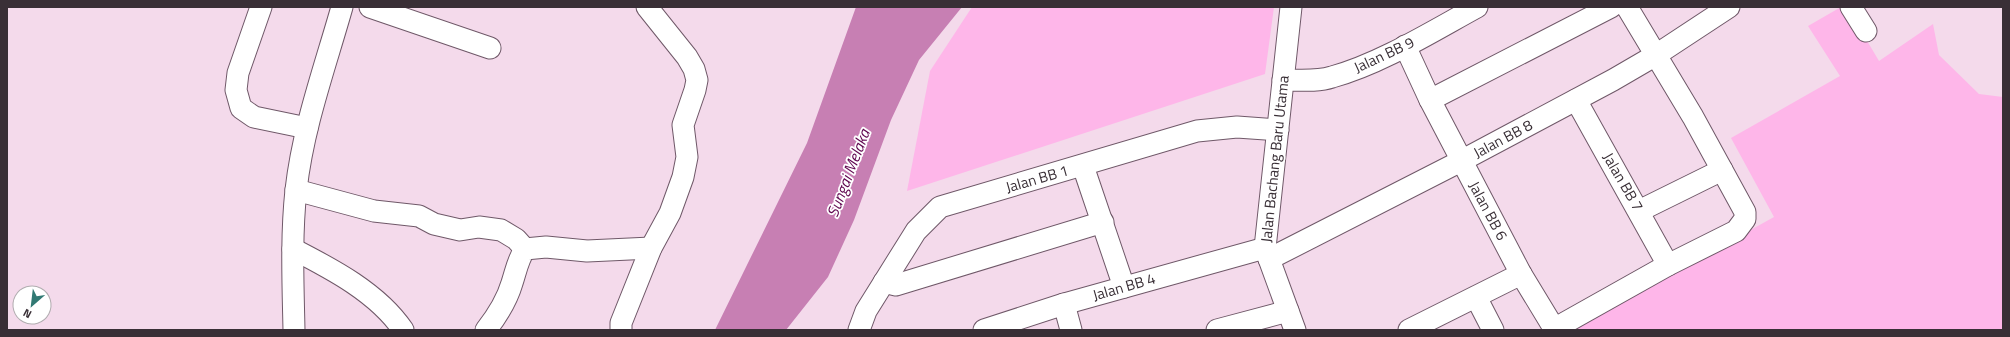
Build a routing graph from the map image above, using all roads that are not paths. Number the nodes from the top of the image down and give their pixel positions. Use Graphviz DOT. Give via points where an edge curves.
graph roads {
  1 [pos="261,7"];
  2 [pos="342,7"];
  3 [pos="370,7"];
  4 [pos="647,7"];
  5 [pos="1291,7"];
  6 [pos="1477,7"];
  7 [pos="1611,7"];
  8 [pos="1627,7"];
  9 [pos="1729,7"];
  10 [pos="1850,7"];
  11 [pos="1866,31"];
  12 [pos="1405,46"];
  13 [pos="490,48"];
  14 [pos="1656,55"];
  15 [pos="1284,80"];
  16 [pos="1430,100"];
  17 [pos="1576,100"];
  18 [pos="307,128"];
  19 [pos="1278,130"];
  20 [pos="1461,161"];
  21 [pos="1083,166"];
  22 [pos="1722,170"];
  23 [pos="296,190"];
  24 [pos="1639,211"];
  25 [pos="1103,222"];
  26 [pos="651,248"];
  27 [pos="293,249"];
  28 [pos="526,249"];
  29 [pos="1267,253"];
  30 [pos="1668,265"];
  31 [pos="1521,274"];
  32 [pos="884,282"];
  33 [pos="1124,287"];
  34 [pos="1476,297"];
  35 [pos="1064,304"];
  36 [pos="1292,320"];
  37 [pos="1555,329"];
  38 [pos="294,330"];
  39 [pos="403,330"];
  40 [pos="486,330"];
  41 [pos="621,330"];
  42 [pos="859,330"];
  43 [pos="984,330"];
  44 [pos="1072,330"];
  45 [pos="1217,330"];
  46 [pos="1409,330"];
  47 [pos="1493,330"];
  1 -- 18 [label="street" via="238,73 236,90 241,108 254,117"];
  2 -- 18 [label="street"];
  3 -- 13 [label="street"];
  4 -- 26 [label="street" via="687,57 697,80 683,124 687,157 683,177 670,213"];
  5 -- 15 [label="street, Jalan Bachang Baru Utama"];
  6 -- 12 [label="street, Jalan BB 9"];
  7 -- 16 [label="street"];
  8 -- 14 [label="street"];
  9 -- 14 [label="street, Jalan BB 8"];
  10 -- 11 [label="street"];
  12 -- 15 [label="street, Jalan BB 9" via="1331,78"];
  12 -- 16 [label="street, Jalan BB 6"];
  14 -- 17 [label="street, Jalan BB 8"];
  14 -- 22 [label="street"];
  15 -- 19 [label="street, Jalan Bachang Baru Utama"];
  16 -- 20 [label="street, Jalan BB 6"];
  17 -- 20 [label="street, Jalan BB 8"];
  17 -- 24 [label="street, Jalan BB 7"];
  18 -- 23 [label="street"];
  19 -- 21 [label="street, Jalan BB 1" via="1237,127 1197,131"];
  19 -- 29 [label="street, Jalan Bachang Baru Utama"];
  20 -- 29 [label="street, Jalan BB 8"];
  20 -- 31 [label="street, Jalan BB 6"];
  21 -- 25 [label="street"];
  21 -- 32 [label="street, Jalan BB 1" via="940,207 916,231"];
  22 -- 24 [label="street"];
  22 -- 30 [label="street" via="1745,212 1742,225 1736,231"];
  23 -- 27 [label="street"];
  23 -- 28 [label="street" via="374,211 419,216 434,224 460,230 479,227 501,230"];
  24 -- 30 [label="street, Jalan BB 7"];
  25 -- 32 [label="street" via="896,285"];
  25 -- 33 [label="street"];
  26 -- 28 [label="street" via="587,251 546,246"];
  26 -- 41 [label="street" via="621,323"];
  27 -- 38 [label="street"];
  27 -- 39 [label="street" via="337,273 378,302"];
  28 -- 40 [label="street" via="520,256 512,285 502,306"];
  29 -- 33 [label="street, Jalan BB 4"];
  29 -- 36 [label="street, Jalan Bachang Baru Utama"];
  30 -- 37 [label="street"];
  31 -- 34 [label="street"];
  31 -- 37 [label="street, Jalan BB 6"];
  32 -- 42 [label="street, Jalan BB 1" via="866,311"];
  33 -- 35 [label="street, Jalan BB 4"];
  34 -- 46 [label="street"];
  34 -- 47 [label="street"];
  35 -- 43 [label="street, Jalan BB 4"];
  35 -- 44 [label="street"];
  36 -- 45 [label="street"];
}
